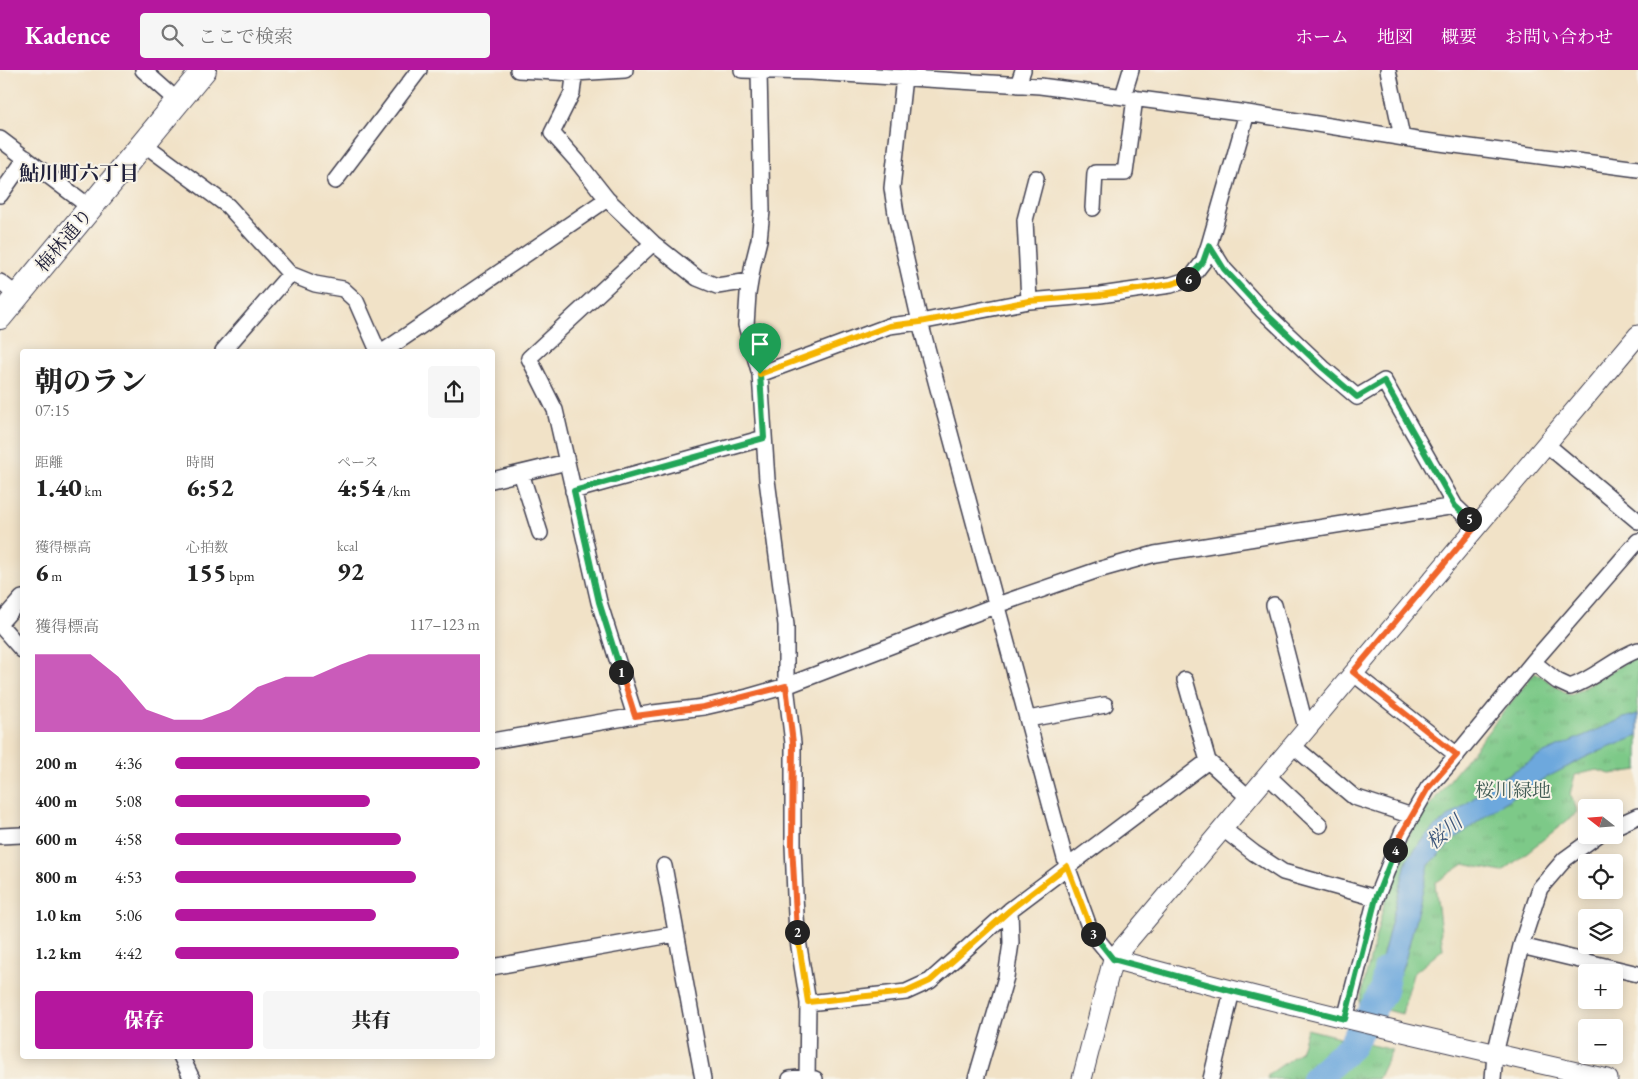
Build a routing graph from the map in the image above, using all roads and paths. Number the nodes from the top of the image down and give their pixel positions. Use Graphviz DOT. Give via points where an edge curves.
graph roads {
  1 [pos="143,70"];
  2 [pos="204,70"];
  3 [pos="419,70"];
  4 [pos="518,70"];
  5 [pos="625,70"];
  6 [pos="742,70"];
  7 [pos="1022,70"];
  8 [pos="1131,70"];
  9 [pos="1388,70"];
  10 [pos="575,71"];
  11 [pos="759,71"];
  12 [pos="812,71"];
  13 [pos="904,77"];
  14 [pos="1018,85"];
  15 [pos="1129,97"];
  16 [pos="179,102"];
  17 [pos="1247,113"];
  18 [pos="1402,138"];
  19 [pos="0,139"];
  20 [pos="144,144"];
  21 [pos="26,158"];
  22 [pos="1638,169"];
  23 [pos="1036,178"];
  24 [pos="335,181"];
  25 [pos="0,194"];
  26 [pos="607,199"];
  27 [pos="92,208"];
  28 [pos="1093,208"];
  29 [pos="653,243"];
  30 [pos="1209,245"];
  31 [pos="290,274"];
  32 [pos="750,281"];
  33 [pos="9,289"];
  34 [pos="1029,301"];
  35 [pos="0,318"];
  36 [pos="920,322"];
  37 [pos="1638,335"];
  38 [pos="225,349"];
  39 [pos="377,349"];
  40 [pos="387,349"];
  41 [pos="760,374"];
  42 [pos="764,438"];
  43 [pos="1546,444"];
  44 [pos="567,462"];
  45 [pos="521,473"];
  46 [pos="495,479"];
  47 [pos="574,491"];
  48 [pos="1455,506"];
  49 [pos="1638,521"];
  50 [pos="1476,526"];
  51 [pos="540,533"];
  52 [pos="1638,541"];
  53 [pos="20,600"];
  54 [pos="997,604"];
  55 [pos="1274,605"];
  56 [pos="0,624"];
  57 [pos="20,648"];
  58 [pos="1638,650"];
  59 [pos="1533,662"];
  60 [pos="1353,672"];
  61 [pos="1185,680"];
  62 [pos="786,686"];
  63 [pos="1106,705"];
  64 [pos="635,716"];
  65 [pos="1028,720"];
  66 [pos="1306,728"];
  67 [pos="495,739"];
  68 [pos="1292,744"];
  69 [pos="1457,755"];
  70 [pos="1208,761"];
  71 [pos="1266,775"];
  72 [pos="1248,797"];
  73 [pos="1412,816"];
  74 [pos="1638,816"];
  75 [pos="1623,823"];
  76 [pos="1320,825"];
  77 [pos="1222,828"];
  78 [pos="20,835"];
  79 [pos="0,836"];
  80 [pos="1585,844"];
  81 [pos="664,866"];
  82 [pos="1067,866"];
  83 [pos="1376,898"];
  84 [pos="1010,910"];
  85 [pos="676,934"];
  86 [pos="1521,946"];
  87 [pos="1113,959"];
  88 [pos="495,966"];
  89 [pos="1638,974"];
  90 [pos="1232,991"];
  91 [pos="808,1002"];
  92 [pos="1347,1019"];
  93 [pos="1496,1054"];
  94 [pos="182,1059"];
  95 [pos="810,1078"];
  96 [pos="192,1079"];
  97 [pos="703,1079"];
  98 [pos="790,1079"];
  99 [pos="976,1079"];
  100 [pos="1082,1079"];
  101 [pos="1211,1079"];
  102 [pos="1492,1079"];
  103 [pos="1608,1079"];
  1 -- 16 [label="street"];
  2 -- 16 [label="main road, 梅林通り"];
  3 -- 24 [label="street"];
  4 -- 10 [label="street"];
  5 -- 10 [label="street"];
  6 -- 11 [label="street"];
  7 -- 14 [label="street"];
  8 -- 15 [label="street"];
  9 -- 18 [label="street"];
  10 -- 26 [label="street" via="572,93 552,133"];
  11 -- 12 [label="street"];
  11 -- 32 [label="street" via="762,211"];
  12 -- 13 [label="street"];
  13 -- 14 [label="street"];
  13 -- 36 [label="street" via="892,188"];
  14 -- 15 [label="street"];
  15 -- 17 [label="street"];
  15 -- 28 [label="street" via="1125,173 1095,173"];
  16 -- 20 [label="main road, 梅林通り"];
  17 -- 18 [label="street"];
  17 -- 30 [label="street"];
  18 -- 22 [label="street"];
  19 -- 21 [label="street"];
  20 -- 27 [label="main road, 梅林通り"];
  20 -- 31 [label="street" via="228,206"];
  21 -- 25 [label="street"];
  21 -- 27 [label="street"];
  23 -- 34 [label="street" via="1025,220"];
  26 -- 29 [label="street"];
  26 -- 40 [label="street"];
  27 -- 33 [label="main road, 梅林通り"];
  29 -- 32 [label="street" via="697,278 717,286"];
  29 -- 44 [label="street" via="529,358 555,410"];
  30 -- 34 [label="street" via="1203,262 1190,279 1181,282 1100,295"];
  30 -- 48 [label="street" via="1224,269 1262,310 1357,397 1384,381"];
  31 -- 38 [label="street"];
  31 -- 39 [label="street" via="315,284 343,289 356,300"];
  32 -- 41 [label="street" via="746,325"];
  33 -- 35 [label="main road, 梅林通り"];
  34 -- 36 [label="street"];
  36 -- 41 [label="street" via="889,326"];
  36 -- 54 [label="street"];
  37 -- 43 [label="street"];
  41 -- 42 [label="street"];
  42 -- 47 [label="street"];
  42 -- 62 [label="street" via="786,625"];
  43 -- 49 [label="street"];
  43 -- 50 [label="street"];
  44 -- 45 [label="street"];
  44 -- 47 [label="street"];
  45 -- 46 [label="street"];
  45 -- 51 [label="street"];
  47 -- 64 [label="street" via="599,602"];
  48 -- 50 [label="street"];
  48 -- 54 [label="street" via="1155,554"];
  50 -- 60 [label="street"];
  52 -- 59 [label="street"];
  53 -- 56 [label="street"];
  54 -- 62 [label="street"];
  54 -- 65 [label="street"];
  55 -- 66 [label="street"];
  56 -- 57 [label="street"];
  58 -- 59 [label="street" via="1570,686"];
  59 -- 69 [label="street"];
  60 -- 66 [label="street"];
  60 -- 69 [label="street"];
  61 -- 70 [label="street"];
  62 -- 64 [label="street" via="704,707"];
  62 -- 91 [label="street" via="793,743 792,845 797,934"];
  63 -- 65 [label="street"];
  64 -- 67 [label="street"];
  65 -- 82 [label="street"];
  66 -- 68 [label="street"];
  68 -- 71 [label="street"];
  68 -- 73 [label="street" via="1354,797"];
  69 -- 73 [label="street" via="1428,788"];
  70 -- 72 [label="street"];
  70 -- 82 [label="street"];
  71 -- 72 [label="street"];
  71 -- 76 [label="street"];
  72 -- 77 [label="street"];
  73 -- 83 [label="street"];
  74 -- 75 [label="street"];
  77 -- 83 [label="street" via="1283,872"];
  77 -- 87 [label="street"];
  78 -- 79 [label="street"];
  80 -- 86 [label="street" via="1565,858 1540,888"];
  81 -- 85 [label="street"];
  82 -- 84 [label="street"];
  82 -- 87 [label="street" via="1091,932"];
  83 -- 92 [label="street"];
  84 -- 91 [label="street" via="930,981 906,992"];
  84 -- 99 [label="street" via="1011,943 1006,977"];
  85 -- 88 [label="street"];
  85 -- 97 [label="street"];
  86 -- 89 [label="street"];
  86 -- 93 [label="street"];
  87 -- 90 [label="street"];
  87 -- 100 [label="street"];
  90 -- 92 [label="street"];
  90 -- 101 [label="street"];
  91 -- 95 [label="street"];
  92 -- 93 [label="street"];
  93 -- 102 [label="street"];
  93 -- 103 [label="street"];
  94 -- 96 [label="street"];
  95 -- 98 [label="street"];
}
